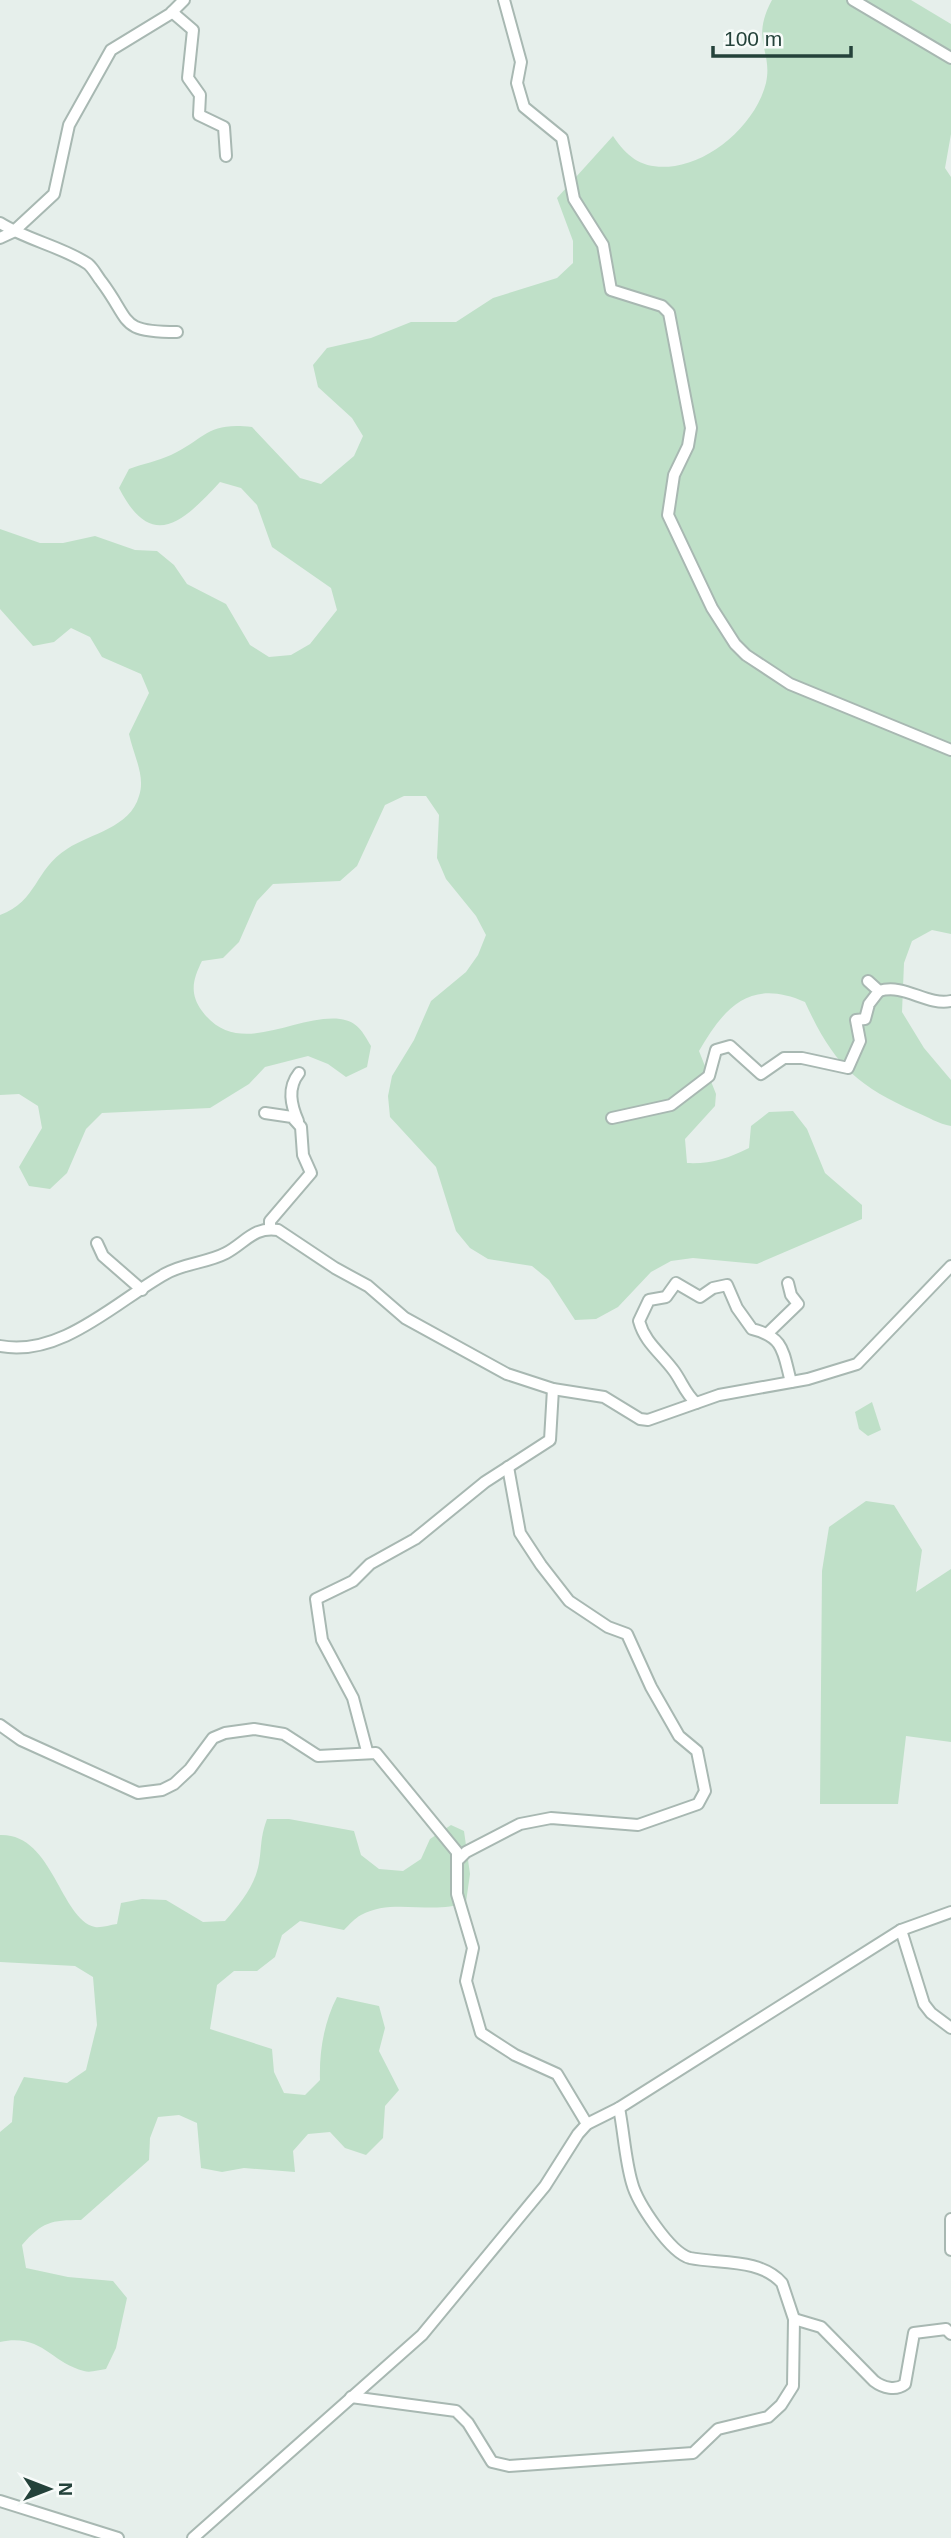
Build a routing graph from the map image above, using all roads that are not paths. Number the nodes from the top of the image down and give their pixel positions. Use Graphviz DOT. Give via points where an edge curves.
graph roads {
  1 [pos="184,0"];
  2 [pos="504,0"];
  3 [pos="853,0"];
  4 [pos="172,12"];
  5 [pos="951,58"];
  6 [pos="226,156"];
  7 [pos="0,223"];
  8 [pos="13,232"];
  9 [pos="0,238"];
  10 [pos="177,332"];
  11 [pos="951,750"];
  12 [pos="868,981"];
  13 [pos="878,991"];
  14 [pos="951,1000"];
  15 [pos="299,1073"];
  16 [pos="265,1113"];
  17 [pos="612,1118"];
  18 [pos="301,1127"];
  19 [pos="270,1228"];
  20 [pos="97,1243"];
  21 [pos="951,1266"];
  22 [pos="788,1283"];
  23 [pos="142,1290"];
  24 [pos="768,1333"];
  25 [pos="0,1346"];
  26 [pos="791,1382"];
  27 [pos="552,1389"];
  28 [pos="695,1403"];
  29 [pos="508,1467"];
  30 [pos="0,1725"];
  31 [pos="367,1751"];
  32 [pos="459,1859"];
  33 [pos="951,1912"];
  34 [pos="901,1930"];
  35 [pos="951,2028"];
  36 [pos="619,2108"];
  37 [pos="587,2124"];
  38 [pos="951,2219"];
  39 [pos="951,2250"];
  40 [pos="951,2316"];
  41 [pos="794,2319"];
  42 [pos="949,2332"];
  43 [pos="351,2397"];
  44 [pos="0,2501"];
  45 [pos="118,2538"];
  46 [pos="193,2538"];
  1 -- 4 [label="street"];
  2 -- 11 [label="street" via="521,62 517,83 524,107 562,138 574,199 603,245 611,290 662,306 669,313 691,429 674,475 668,515 725,630 746,656 790,684"];
  3 -- 5 [label="street"];
  4 -- 6 [label="street" via="193,30 188,78 200,95 200,115 224,127"];
  4 -- 8 [label="street" via="111,50 69,125 54,194"];
  7 -- 8 [label="street"];
  8 -- 9 [label="street"];
  8 -- 10 [label="street" via="89,265 132,328"];
  12 -- 13 [label="street"];
  13 -- 14 [label="street" via="903,990 940,1003"];
  13 -- 17 [label="street" via="865,1019 856,1020 860,1041 848,1068 784,1058 761,1074 730,1046 716,1050 709,1076 671,1105"];
  15 -- 18 [label="street" via="291,1090"];
  16 -- 18 [label="street" via="292,1117"];
  18 -- 19 [label="street" via="303,1155 311,1173 270,1220"];
  19 -- 23 [label="street" via="257,1231 228,1252 174,1269"];
  19 -- 27 [label="street" via="368,1286 437,1338 507,1374"];
  20 -- 23 [label="street" via="103,1256"];
  21 -- 26 [label="street" via="860,1362"];
  22 -- 24 [label="street" via="798,1304"];
  23 -- 25 [label="street" via="73,1332 38,1343"];
  24 -- 26 [label="street" via="782,1346"];
  24 -- 28 [label="street" via="752,1329 727,1285 700,1297 676,1283 666,1297 649,1300 639,1321 643,1336"];
  26 -- 28 [label="street"];
  27 -- 28 [label="street" via="604,1396 644,1420"];
  27 -- 29 [label="street" via="551,1439"];
  29 -- 31 [label="street" via="415,1539 370,1564 353,1581 316,1599 322,1640 353,1698"];
  29 -- 32 [label="street" via="520,1533 569,1601 608,1627 628,1634 650,1687 679,1735 697,1751 705,1791 698,1804 638,1825 551,1818 520,1824"];
  30 -- 31 [label="street" via="21,1740 138,1793 174,1784 213,1738 225,1733 254,1729 284,1734 318,1756"];
  31 -- 32 [label="street" via="382,1760"];
  32 -- 37 [label="street" via="457,1894 473,1948 466,1981 478,2029 515,2055 557,2074"];
  33 -- 34 [label="street"];
  34 -- 35 [label="street" via="924,2004"];
  34 -- 36 [label="street"];
  36 -- 37 [label="street"];
  36 -- 41 [label="street" via="632,2183 663,2234 687,2257 731,2261 779,2279"];
  37 -- 43 [label="street" via="545,2186 449,2305"];
  38 -- 39 [label="street"];
  40 -- 42 [label="street"];
  41 -- 42 [label="street" via="821,2327 879,2385 898,2388 905,2385 914,2333"];
  41 -- 43 [label="street" via="793,2386 780,2405 754,2423 718,2429 693,2453 501,2466 492,2462 456,2411"];
  43 -- 46 [label="street"];
  44 -- 45 [label="street"];
}
